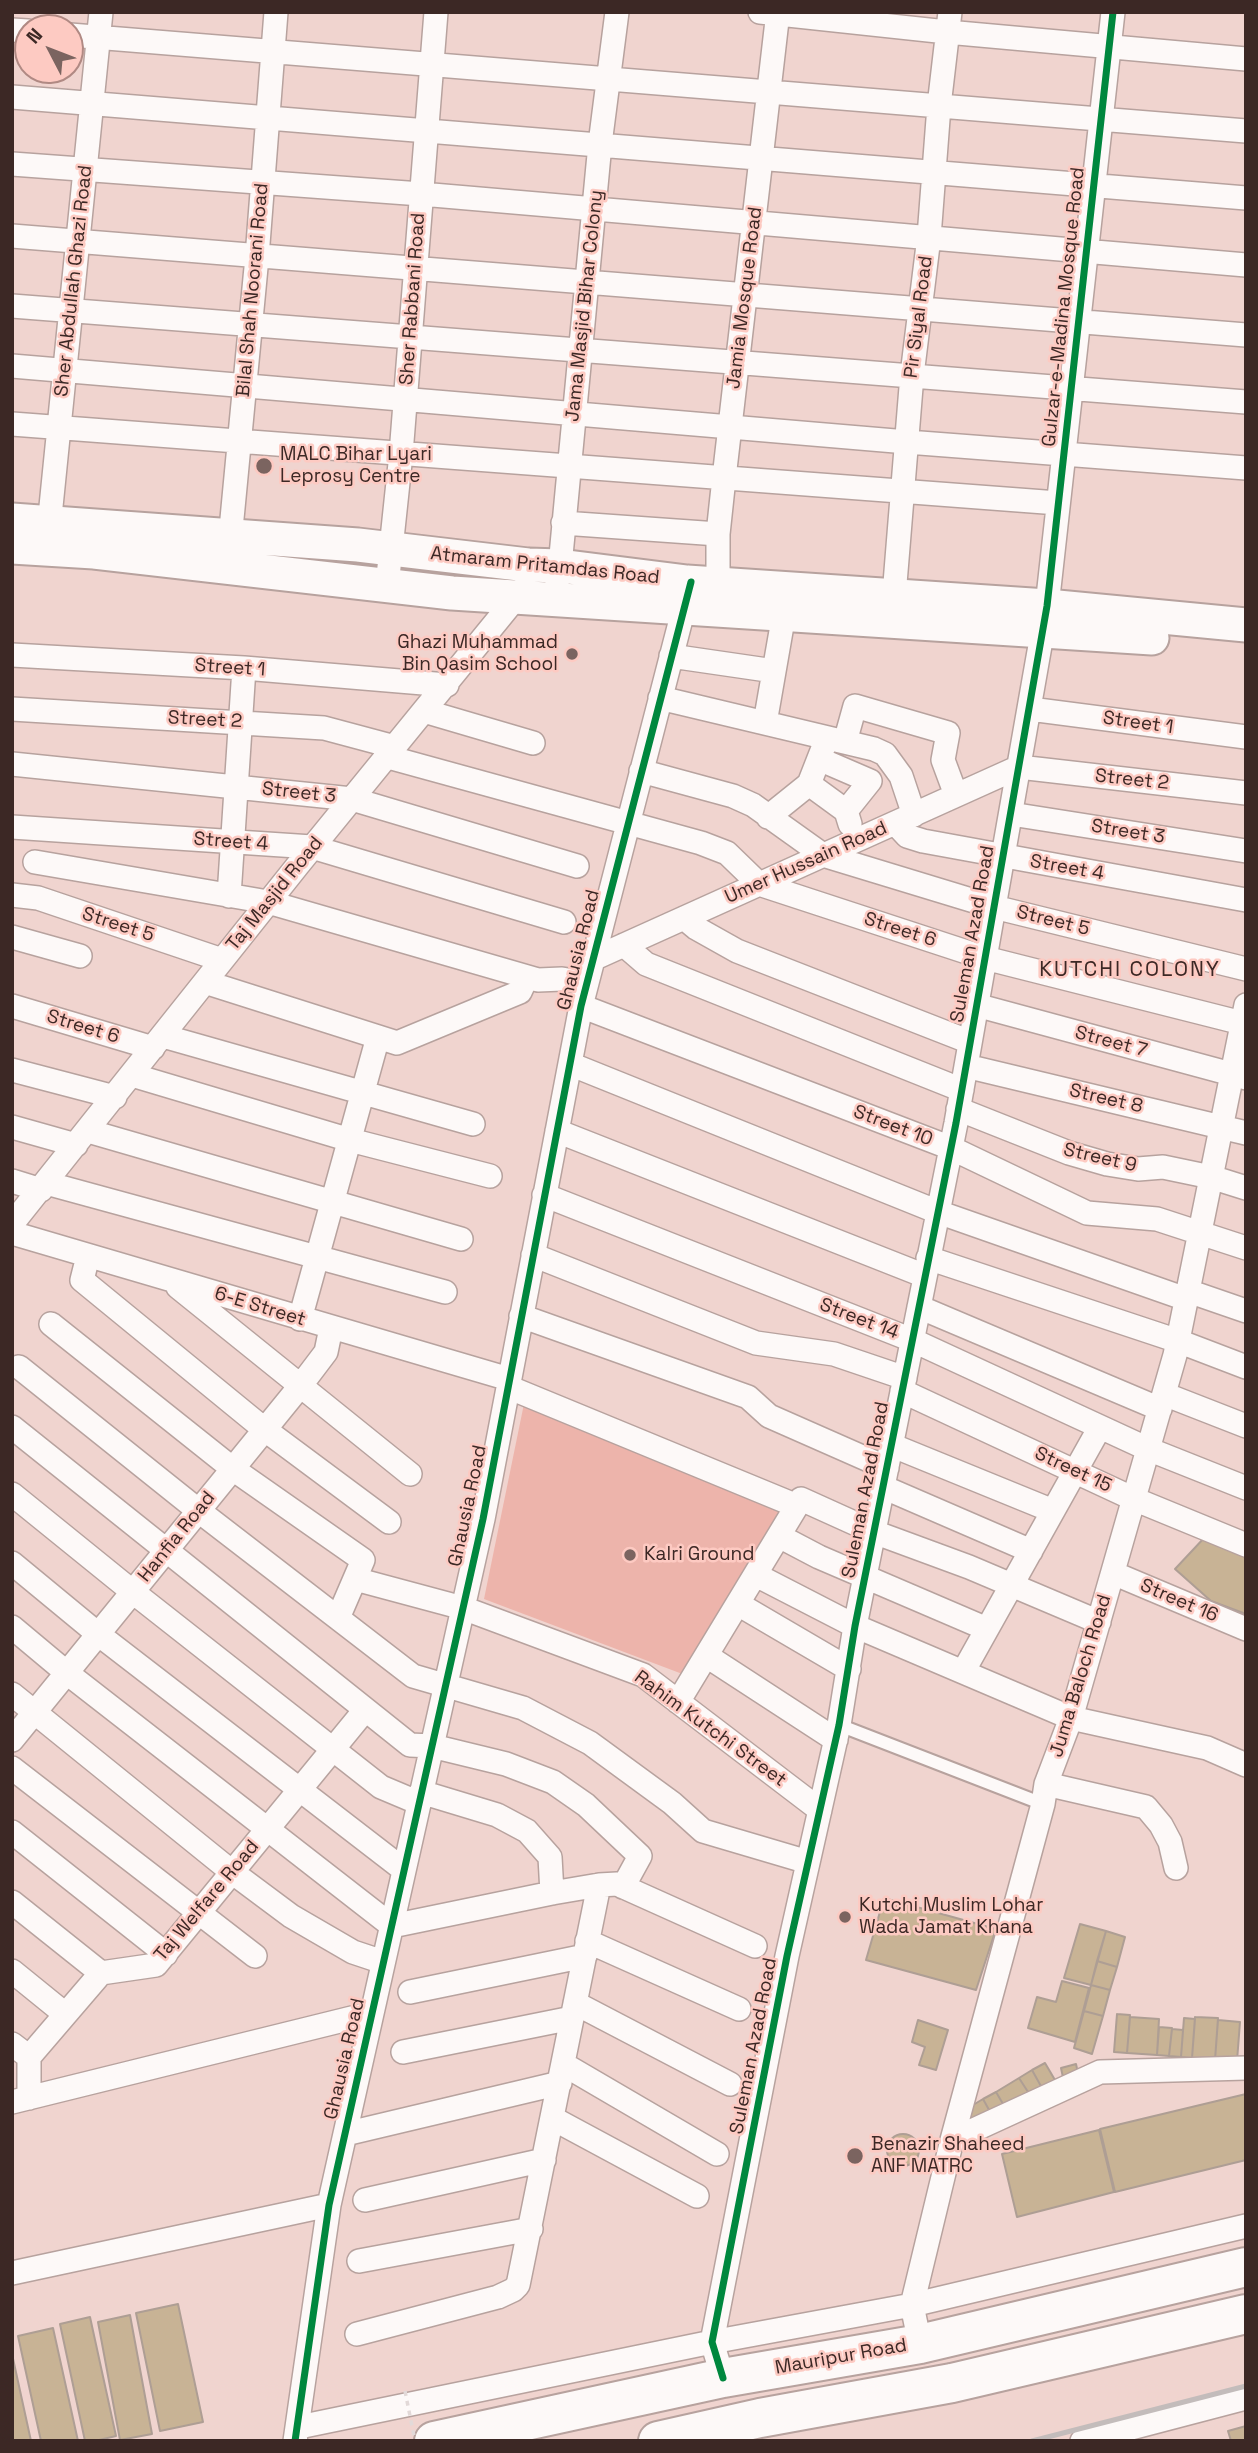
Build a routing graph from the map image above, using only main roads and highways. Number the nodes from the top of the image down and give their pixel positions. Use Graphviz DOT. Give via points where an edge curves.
graph roads {
  1 [pos="12,520"];
  2 [pos="48,536"];
  3 [pos="12,547"];
  4 [pos="229,552"];
  5 [pos="698,591"];
  6 [pos="893,609"];
  7 [pos="1045,618"];
  8 [pos="1246,625"];
  9 [pos="1246,644"];
  10 [pos="1246,2267"];
  11 [pos="1246,2314"];
  12 [pos="768,2429"];
  13 [pos="434,2441"];
  14 [pos="658,2441"];
  1 -- 2 [label="main road, Atmaram Pritamdas Road"];
  2 -- 3 [label="main road, Atmaram Pritamdas Road"];
  2 -- 4 [label="main road, Atmaram Pritamdas Road"];
  4 -- 5 [label="main road, Atmaram Pritamdas Road" via="391,549 551,566"];
  4 -- 5 [label="main road, Atmaram Pritamdas Road" via="387,586 516,597 554,600"];
  5 -- 6 [label="main road, Atmaram Pritamdas Road"];
  5 -- 6 [label="main road, Atmaram Pritamdas Road" via="784,614"];
  6 -- 7 [label="main road, Atmaram Pritamdas Road"];
  7 -- 8 [label="main road, Atmaram Pritamdas Road"];
  7 -- 9 [label="main road, Atmaram Pritamdas Road"];
  10 -- 13 [label="highway, Mauripur Road" via="919,2344 723,2378"];
  11 -- 12 [label="highway"];
  12 -- 14 [label="highway"];
}
